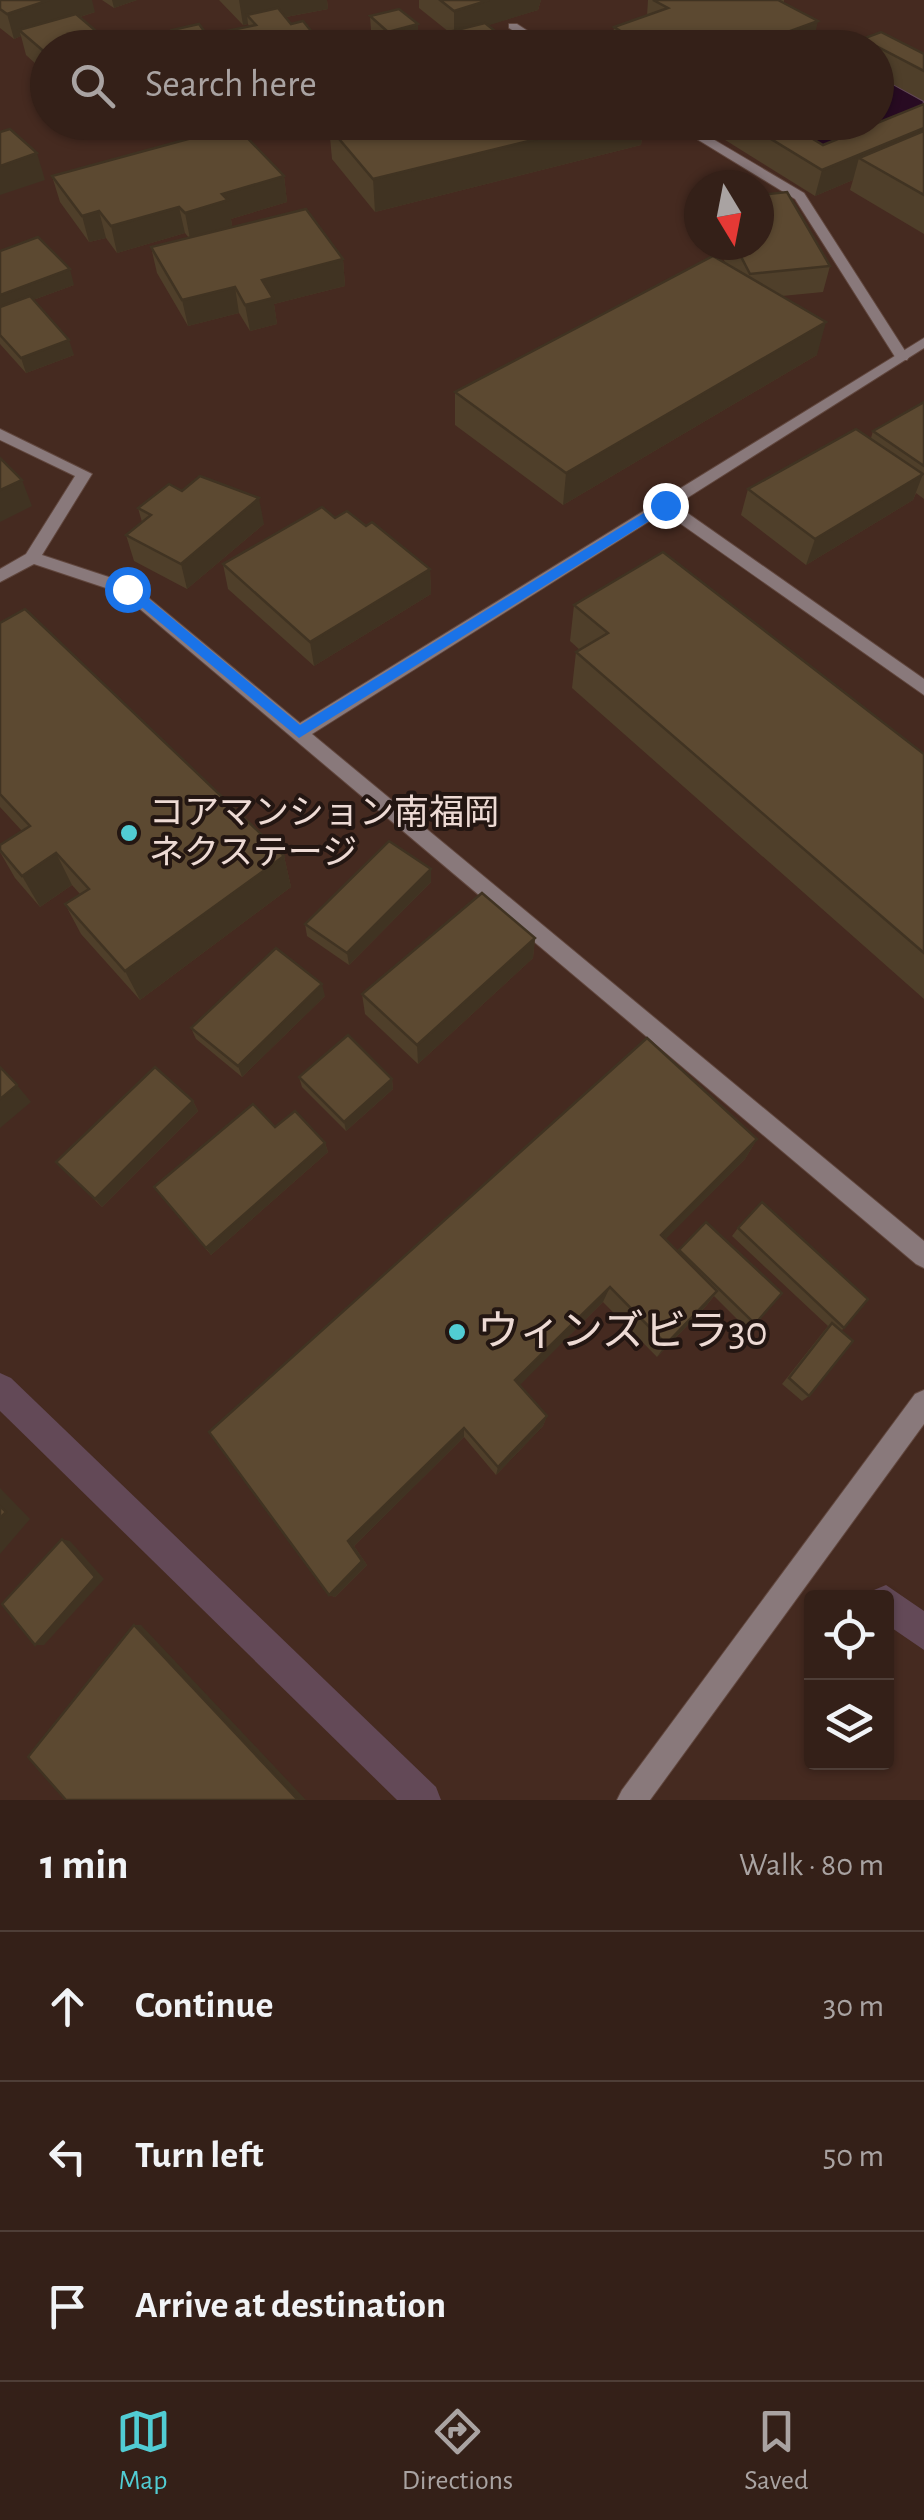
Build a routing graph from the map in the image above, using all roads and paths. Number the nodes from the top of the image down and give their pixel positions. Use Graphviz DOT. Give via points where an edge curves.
graph roads {
  1 [pos="513,26"];
  2 [pos="520,30"];
  3 [pos="706,140"];
  4 [pos="924,342"];
  5 [pos="902,357"];
  6 [pos="0,434"];
  7 [pos="665,505"];
  8 [pos="32,558"];
  9 [pos="0,576"];
  10 [pos="924,688"];
  11 [pos="299,733"];
  12 [pos="924,1256"];
  13 [pos="924,1403"];
  14 [pos="632,1800"];
  1 -- 2 [label="street"];
  3 -- 5 [label="street" via="800,196"];
  4 -- 5 [label="street"];
  5 -- 7 [label="street"];
  6 -- 8 [label="street" via="84,474"];
  7 -- 10 [label="street"];
  7 -- 11 [label="street"];
  8 -- 9 [label="street"];
  8 -- 11 [label="street" via="127,589"];
  11 -- 12 [label="street"];
  13 -- 14 [label="street"];
}
